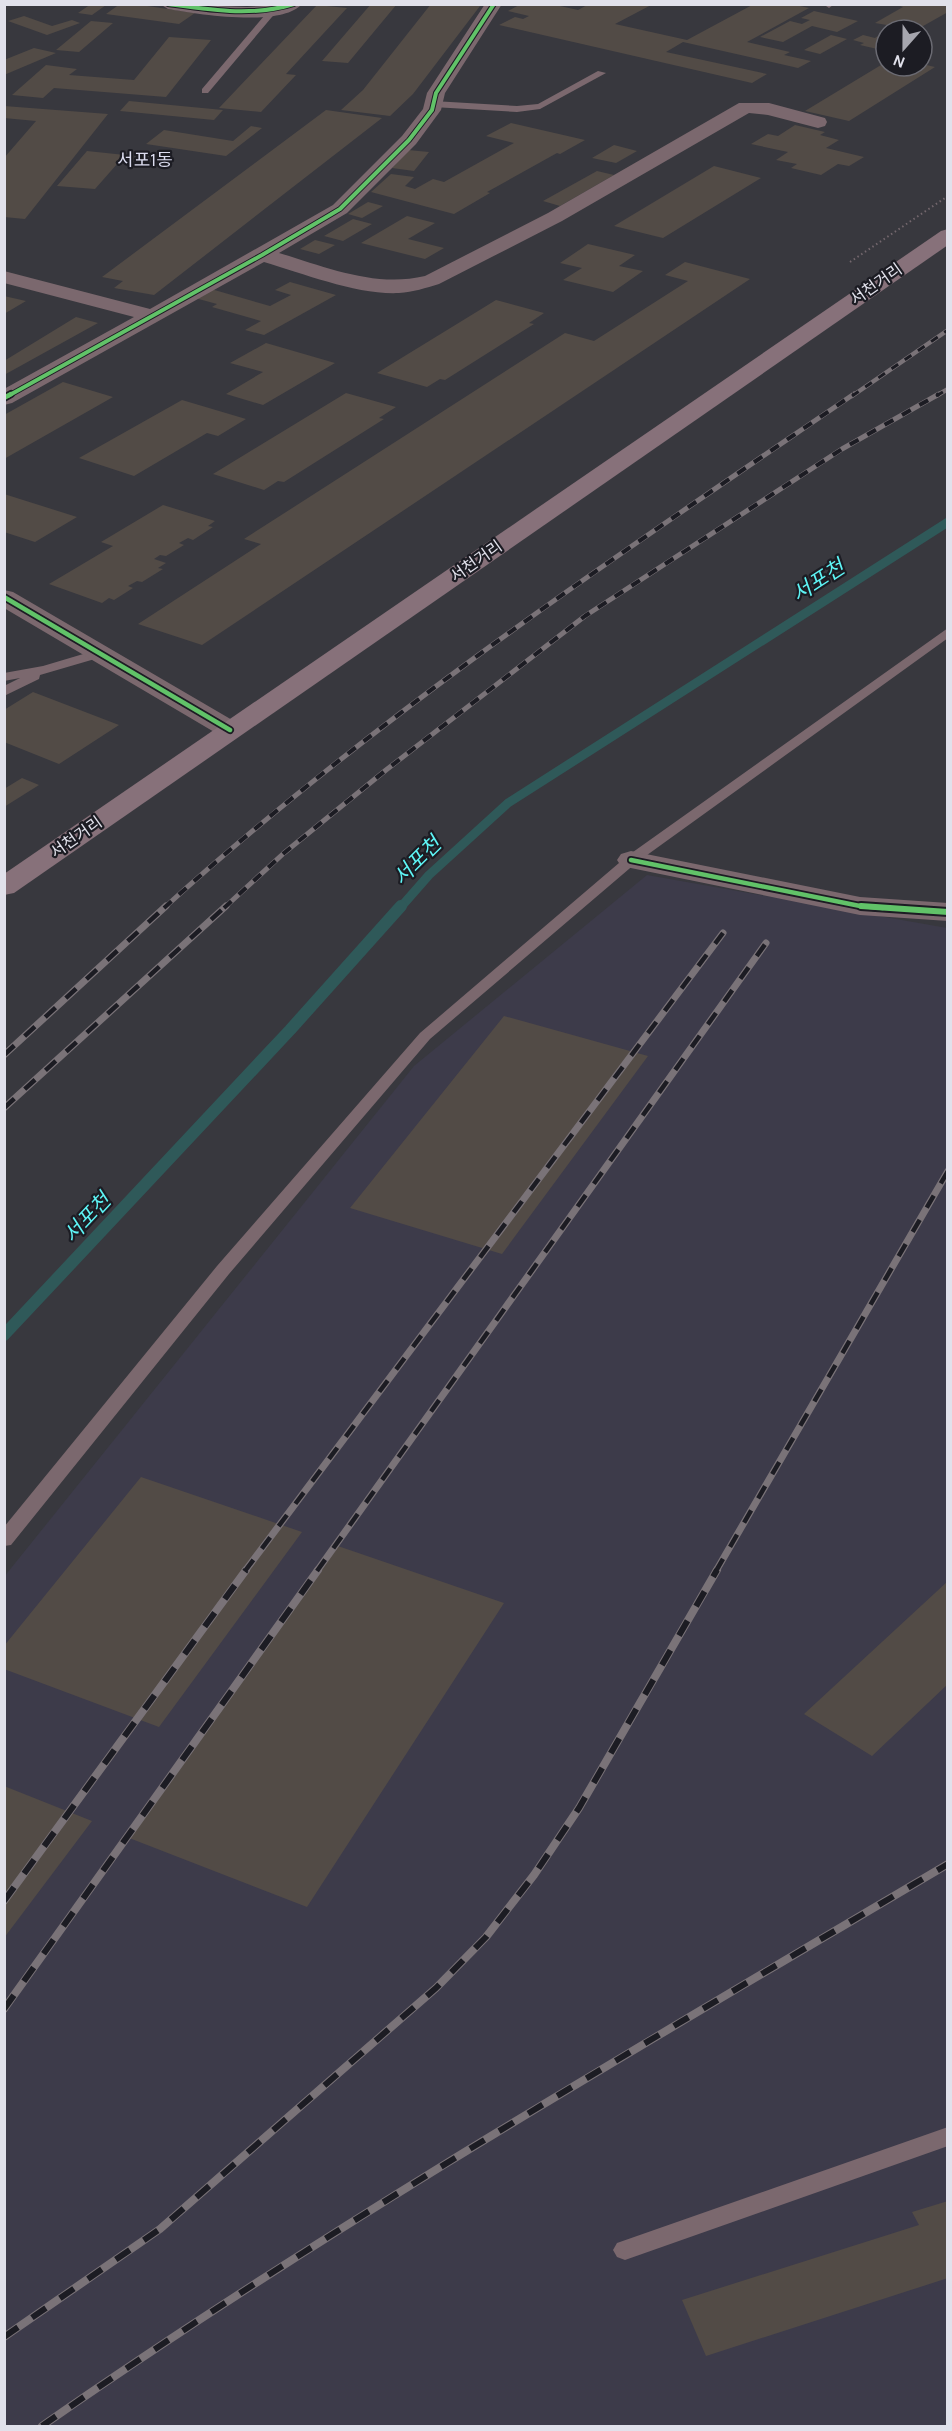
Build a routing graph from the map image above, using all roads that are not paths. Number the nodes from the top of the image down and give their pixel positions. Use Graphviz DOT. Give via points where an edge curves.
graph roads {
  1 [pos="168,4"];
  2 [pos="294,4"];
  3 [pos="494,4"];
  4 [pos="273,11"];
  5 [pos="601,73"];
  6 [pos="205,91"];
  7 [pos="433,104"];
  8 [pos="818,122"];
  9 [pos="948,235"];
  10 [pos="262,255"];
  11 [pos="4,277"];
  12 [pos="153,315"];
  13 [pos="4,398"];
  14 [pos="4,597"];
  15 [pos="948,632"];
  16 [pos="100,653"];
  17 [pos="45,670"];
  18 [pos="4,677"];
  19 [pos="4,692"];
  20 [pos="230,730"];
  21 [pos="631,860"];
  22 [pos="4,887"];
  23 [pos="948,912"];
  24 [pos="4,1540"];
  25 [pos="948,2136"];
  26 [pos="626,2250"];
  1 -- 4 [label="street" via="231,13"];
  2 -- 4 [label="street"];
  3 -- 7 [label="street" via="436,93"];
  4 -- 6 [label="lane"];
  5 -- 7 [label="lane" via="540,106"];
  7 -- 10 [label="street" via="432,111 409,140 340,209"];
  8 -- 10 [label="street" via="746,107 555,217 432,280 411,286 371,283"];
  9 -- 20 [label="main road, 서천거리"];
  10 -- 12 [label="street"];
  11 -- 12 [label="street"];
  12 -- 13 [label="street"];
  14 -- 16 [label="street"];
  15 -- 21 [label="lane"];
  16 -- 17 [label="lane"];
  16 -- 20 [label="street"];
  17 -- 18 [label="lane"];
  17 -- 19 [label="lane"];
  20 -- 22 [label="main road, 서천거리"];
  21 -- 23 [label="street" via="860,906"];
  21 -- 24 [label="lane" via="425,1036 223,1270"];
  25 -- 26 [label="lane"];
}
